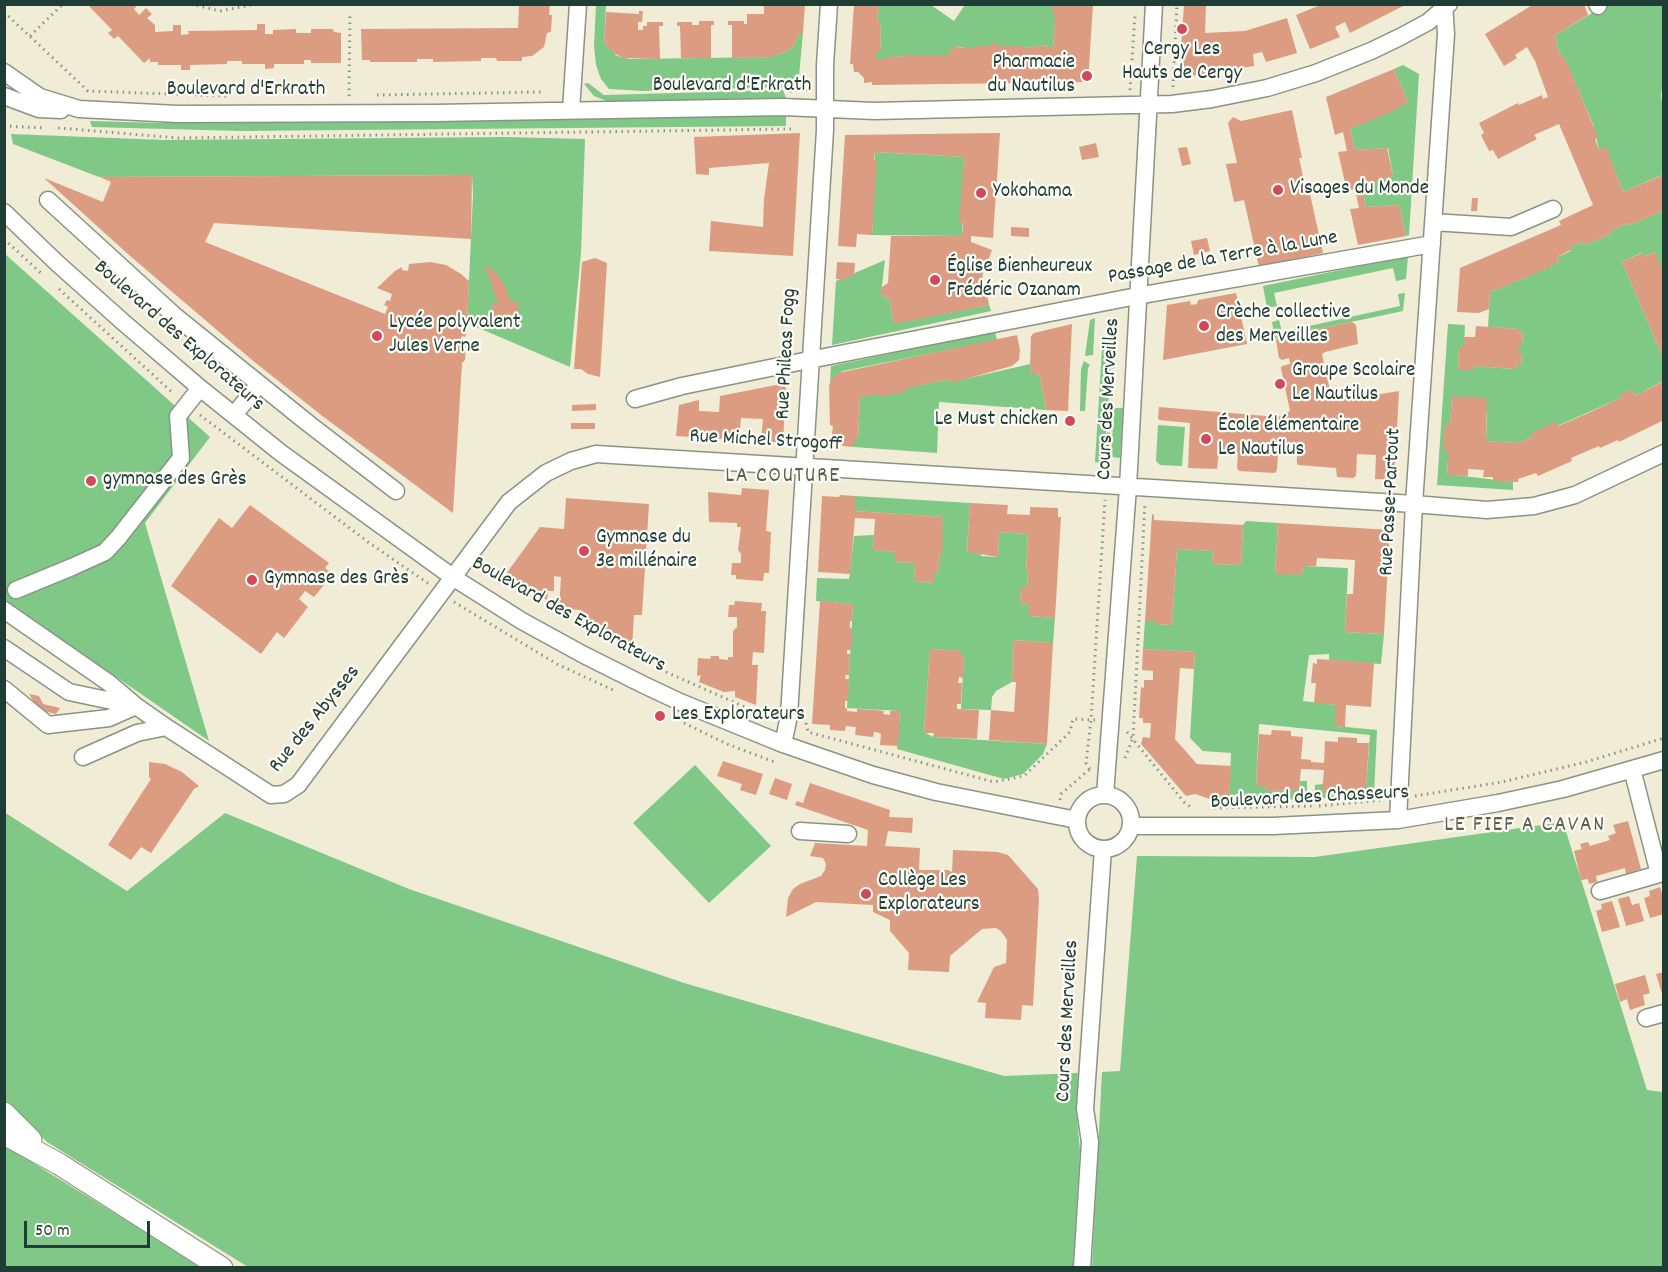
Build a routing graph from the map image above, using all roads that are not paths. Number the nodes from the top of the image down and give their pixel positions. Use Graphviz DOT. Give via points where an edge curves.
graph roads {
  1 [pos="578,4"];
  2 [pos="829,4"];
  3 [pos="1154,4"];
  4 [pos="1446,5"];
  5 [pos="4,72"];
  6 [pos="4,96"];
  7 [pos="1147,105"];
  8 [pos="826,109"];
  9 [pos="79,110"];
  10 [pos="571,110"];
  11 [pos="48,200"];
  12 [pos="1553,209"];
  13 [pos="4,212"];
  14 [pos="1433,222"];
  15 [pos="1432,244"];
  16 [pos="1137,296"];
  17 [pos="810,360"];
  18 [pos="259,384"];
  19 [pos="200,388"];
  20 [pos="635,399"];
  21 [pos="234,415"];
  22 [pos="1664,453"];
  23 [pos="804,467"];
  24 [pos="1128,487"];
  25 [pos="396,491"];
  26 [pos="1414,504"];
  27 [pos="454,578"];
  28 [pos="16,590"];
  29 [pos="4,610"];
  30 [pos="4,648"];
  31 [pos="4,688"];
  32 [pos="136,706"];
  33 [pos="166,728"];
  34 [pos="783,744"];
  35 [pos="83,757"];
  36 [pos="1664,760"];
  37 [pos="1632,769"];
  38 [pos="1105,795"];
  39 [pos="1077,820"];
  40 [pos="1398,820"];
  41 [pos="1131,826"];
  42 [pos="800,831"];
  43 [pos="848,834"];
  44 [pos="1103,849"];
  45 [pos="1661,873"];
  46 [pos="1600,891"];
  47 [pos="1664,1013"];
  48 [pos="1646,1018"];
  49 [pos="4,1113"];
  50 [pos="4,1134"];
  51 [pos="59,1164"];
  52 [pos="222,1268"];
  53 [pos="1082,1268"];
  1 -- 10 [label="street"];
  2 -- 8 [label="street, Rue Phileas Fogg"];
  3 -- 7 [label="street, Cours des Merveilles"];
  4 -- 7 [label="street, Boulevard d'Erkrath" via="1428,22 1378,48 1295,81 1234,95"];
  4 -- 14 [label="street, Rue Passe-Partout"];
  5 -- 9 [label="street, Boulevard d'Erkrath" via="40,97"];
  6 -- 9 [label="street" via="39,109"];
  7 -- 8 [label="street, Boulevard d'Erkrath"];
  7 -- 16 [label="street, Cours des Merveilles"];
  8 -- 10 [label="street, Boulevard d'Erkrath"];
  8 -- 17 [label="street, Rue Phileas Fogg"];
  9 -- 10 [label="street, Boulevard d'Erkrath" via="223,114"];
  11 -- 18 [label="street" via="175,316"];
  12 -- 14 [label="street" via="1511,227"];
  13 -- 19 [label="street, Boulevard des Explorateurs"];
  14 -- 15 [label="street, Rue Passe-Partout"];
  15 -- 16 [label="street, Passage de la Terre à la Lune"];
  15 -- 26 [label="street, Rue Passe-Partout"];
  16 -- 17 [label="street, Passage de la Terre à la Lune"];
  16 -- 24 [label="street, Cours des Merveilles"];
  17 -- 20 [label="street, Passage de la Terre à la Lune"];
  17 -- 23 [label="street, Rue Phileas Fogg"];
  18 -- 21 [label="street"];
  18 -- 25 [label="street"];
  19 -- 21 [label="street, Boulevard des Explorateurs"];
  19 -- 28 [label="street" via="178,416 181,458 118,538 105,552"];
  21 -- 27 [label="street, Boulevard des Explorateurs"];
  22 -- 26 [label="street, Rue Michel Strogoff" via="1575,495 1534,506 1487,510"];
  23 -- 24 [label="street, Rue Michel Strogoff"];
  23 -- 27 [label="street, Rue Michel Strogoff" via="606,454 584,457 560,465 522,490 501,512"];
  23 -- 34 [label="street, Rue Phileas Fogg" via="789,716"];
  24 -- 26 [label="street, Rue Michel Strogoff"];
  24 -- 38 [label="street, Cours des Merveilles" via="1109,721 1098,768"];
  26 -- 40 [label="street, Rue Passe-Partout"];
  27 -- 33 [label="street, Rue des Abysses" via="298,785 284,794 271,795"];
  27 -- 34 [label="street, Boulevard des Explorateurs" via="584,656 680,702"];
  29 -- 32 [label="street, Rue des Abysses"];
  30 -- 32 [label="street" via="69,692"];
  31 -- 32 [label="street" via="48,725 109,718"];
  32 -- 33 [label="street, Rue des Abysses"];
  33 -- 35 [label="street" via="137,733"];
  34 -- 39 [label="street, Boulevard des Explorateurs" via="936,792"];
  36 -- 37 [label="street, Boulevard des Chasseurs"];
  37 -- 40 [label="street, Boulevard des Chasseurs" via="1509,801"];
  37 -- 45 [label="street"];
  38 -- 39 [label="street" via="1086,802"];
  38 -- 41 [label="street" via="1126,805"];
  39 -- 44 [label="street" via="1083,838"];
  40 -- 41 [label="street, Boulevard des Chasseurs" via="1273,826"];
  41 -- 44 [label="street" via="1123,842"];
  42 -- 43 [label="street"];
  44 -- 53 [label="street, Cours des Merveilles" via="1085,1109 1090,1142"];
  45 -- 46 [label="street"];
  47 -- 48 [label="street"];
  49 -- 51 [label="main road"];
  50 -- 51 [label="main road"];
  51 -- 52 [label="main road"];
}
